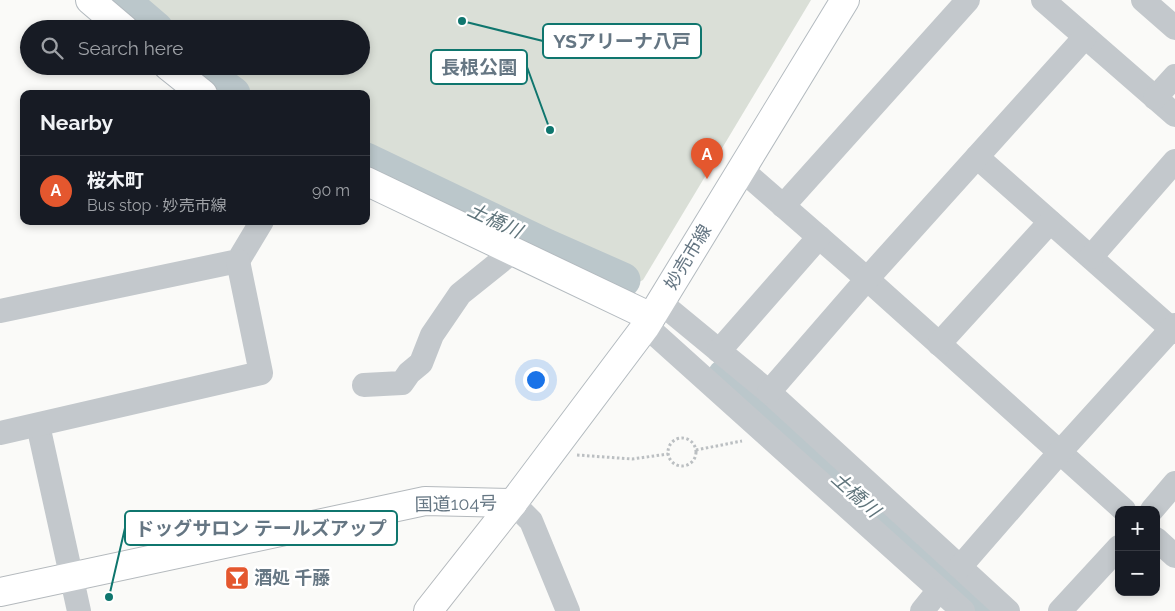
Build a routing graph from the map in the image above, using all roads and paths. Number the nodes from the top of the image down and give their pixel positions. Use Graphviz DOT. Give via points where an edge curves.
graph roads {
  1 [pos="90,0"];
  2 [pos="845,0"];
  3 [pos="968,0"];
  4 [pos="1044,0"];
  5 [pos="1144,0"];
  6 [pos="113,20"];
  7 [pos="1175,28"];
  8 [pos="1085,37"];
  9 [pos="179,75"];
  10 [pos="1175,76"];
  11 [pos="198,90"];
  12 [pos="1155,98"];
  13 [pos="1175,115"];
  14 [pos="977,157"];
  15 [pos="1175,161"];
  16 [pos="741,169"];
  17 [pos="370,183"];
  18 [pos="783,206"];
  19 [pos="1050,222"];
  20 [pos="260,225"];
  21 [pos="819,238"];
  22 [pos="510,250"];
  23 [pos="1091,257"];
  24 [pos="238,261"];
  25 [pos="867,280"];
  26 [pos="0,310"];
  27 [pos="653,315"];
  28 [pos="1174,328"];
  29 [pos="939,344"];
  30 [pos="719,351"];
  31 [pos="364,385"];
  32 [pos="769,392"];
  33 [pos="38,425"];
  34 [pos="0,433"];
  35 [pos="742,441"];
  36 [pos="696,450"];
  37 [pos="1060,452"];
  38 [pos="577,454"];
  39 [pos="668,454"];
  40 [pos="1175,482"];
  41 [pos="514,503"];
  42 [pos="1120,506"];
  43 [pos="1155,506"];
  44 [pos="1160,543"];
  45 [pos="1115,551"];
  46 [pos="1175,556"];
  47 [pos="960,567"];
  48 [pos="73,576"];
  49 [pos="940,590"];
  50 [pos="0,592"];
  51 [pos="80,611"];
  52 [pos="428,611"];
  53 [pos="568,611"];
  54 [pos="922,611"];
  55 [pos="963,611"];
  56 [pos="1008,611"];
  57 [pos="1060,611"];
  1 -- 6 [label="main road"];
  2 -- 16 [label="main road, 妙売市線"];
  3 -- 18 [label="street"];
  4 -- 8 [label="street"];
  5 -- 7 [label="street"];
  8 -- 12 [label="street"];
  8 -- 14 [label="street"];
  9 -- 11 [label="main road"];
  10 -- 12 [label="street"];
  12 -- 13 [label="street"];
  14 -- 19 [label="street"];
  14 -- 25 [label="street"];
  15 -- 23 [label="street"];
  16 -- 18 [label="street"];
  16 -- 27 [label="main road, 妙売市線"];
  17 -- 22 [label="main road"];
  18 -- 21 [label="street"];
  19 -- 23 [label="street"];
  19 -- 29 [label="street"];
  20 -- 24 [label="street"];
  21 -- 25 [label="street"];
  21 -- 30 [label="street"];
  22 -- 27 [label="main road"];
  22 -- 31 [label="street" via="506,257 460,294 432,335 421,363 402,383"];
  23 -- 28 [label="street"];
  24 -- 26 [label="street"];
  24 -- 33 [label="street" via="261,372"];
  25 -- 29 [label="street"];
  25 -- 32 [label="street"];
  27 -- 30 [label="street"];
  27 -- 41 [label="main road, 妙売市線"];
  27 -- 49 [label="street"];
  28 -- 37 [label="street"];
  29 -- 37 [label="street"];
  30 -- 32 [label="street"];
  32 -- 47 [label="street"];
  33 -- 34 [label="street"];
  33 -- 48 [label="street"];
  35 -- 36 [label="path"];
  36 -- 39 [label="path" via="694,444 683,438 672,443"];
  36 -- 39 [label="path" via="693,461 682,466 671,460"];
  37 -- 42 [label="street"];
  37 -- 47 [label="street"];
  38 -- 39 [label="path" via="632,459"];
  40 -- 43 [label="street"];
  41 -- 48 [label="main road, 国道104号" via="425,501"];
  41 -- 52 [label="main road, 国道104号"];
  41 -- 53 [label="street" via="531,522"];
  44 -- 46 [label="street"];
  45 -- 57 [label="street"];
  47 -- 56 [label="street"];
  48 -- 50 [label="main road, 国道104号"];
  48 -- 51 [label="street"];
  49 -- 54 [label="street"];
  49 -- 55 [label="street"];
}
